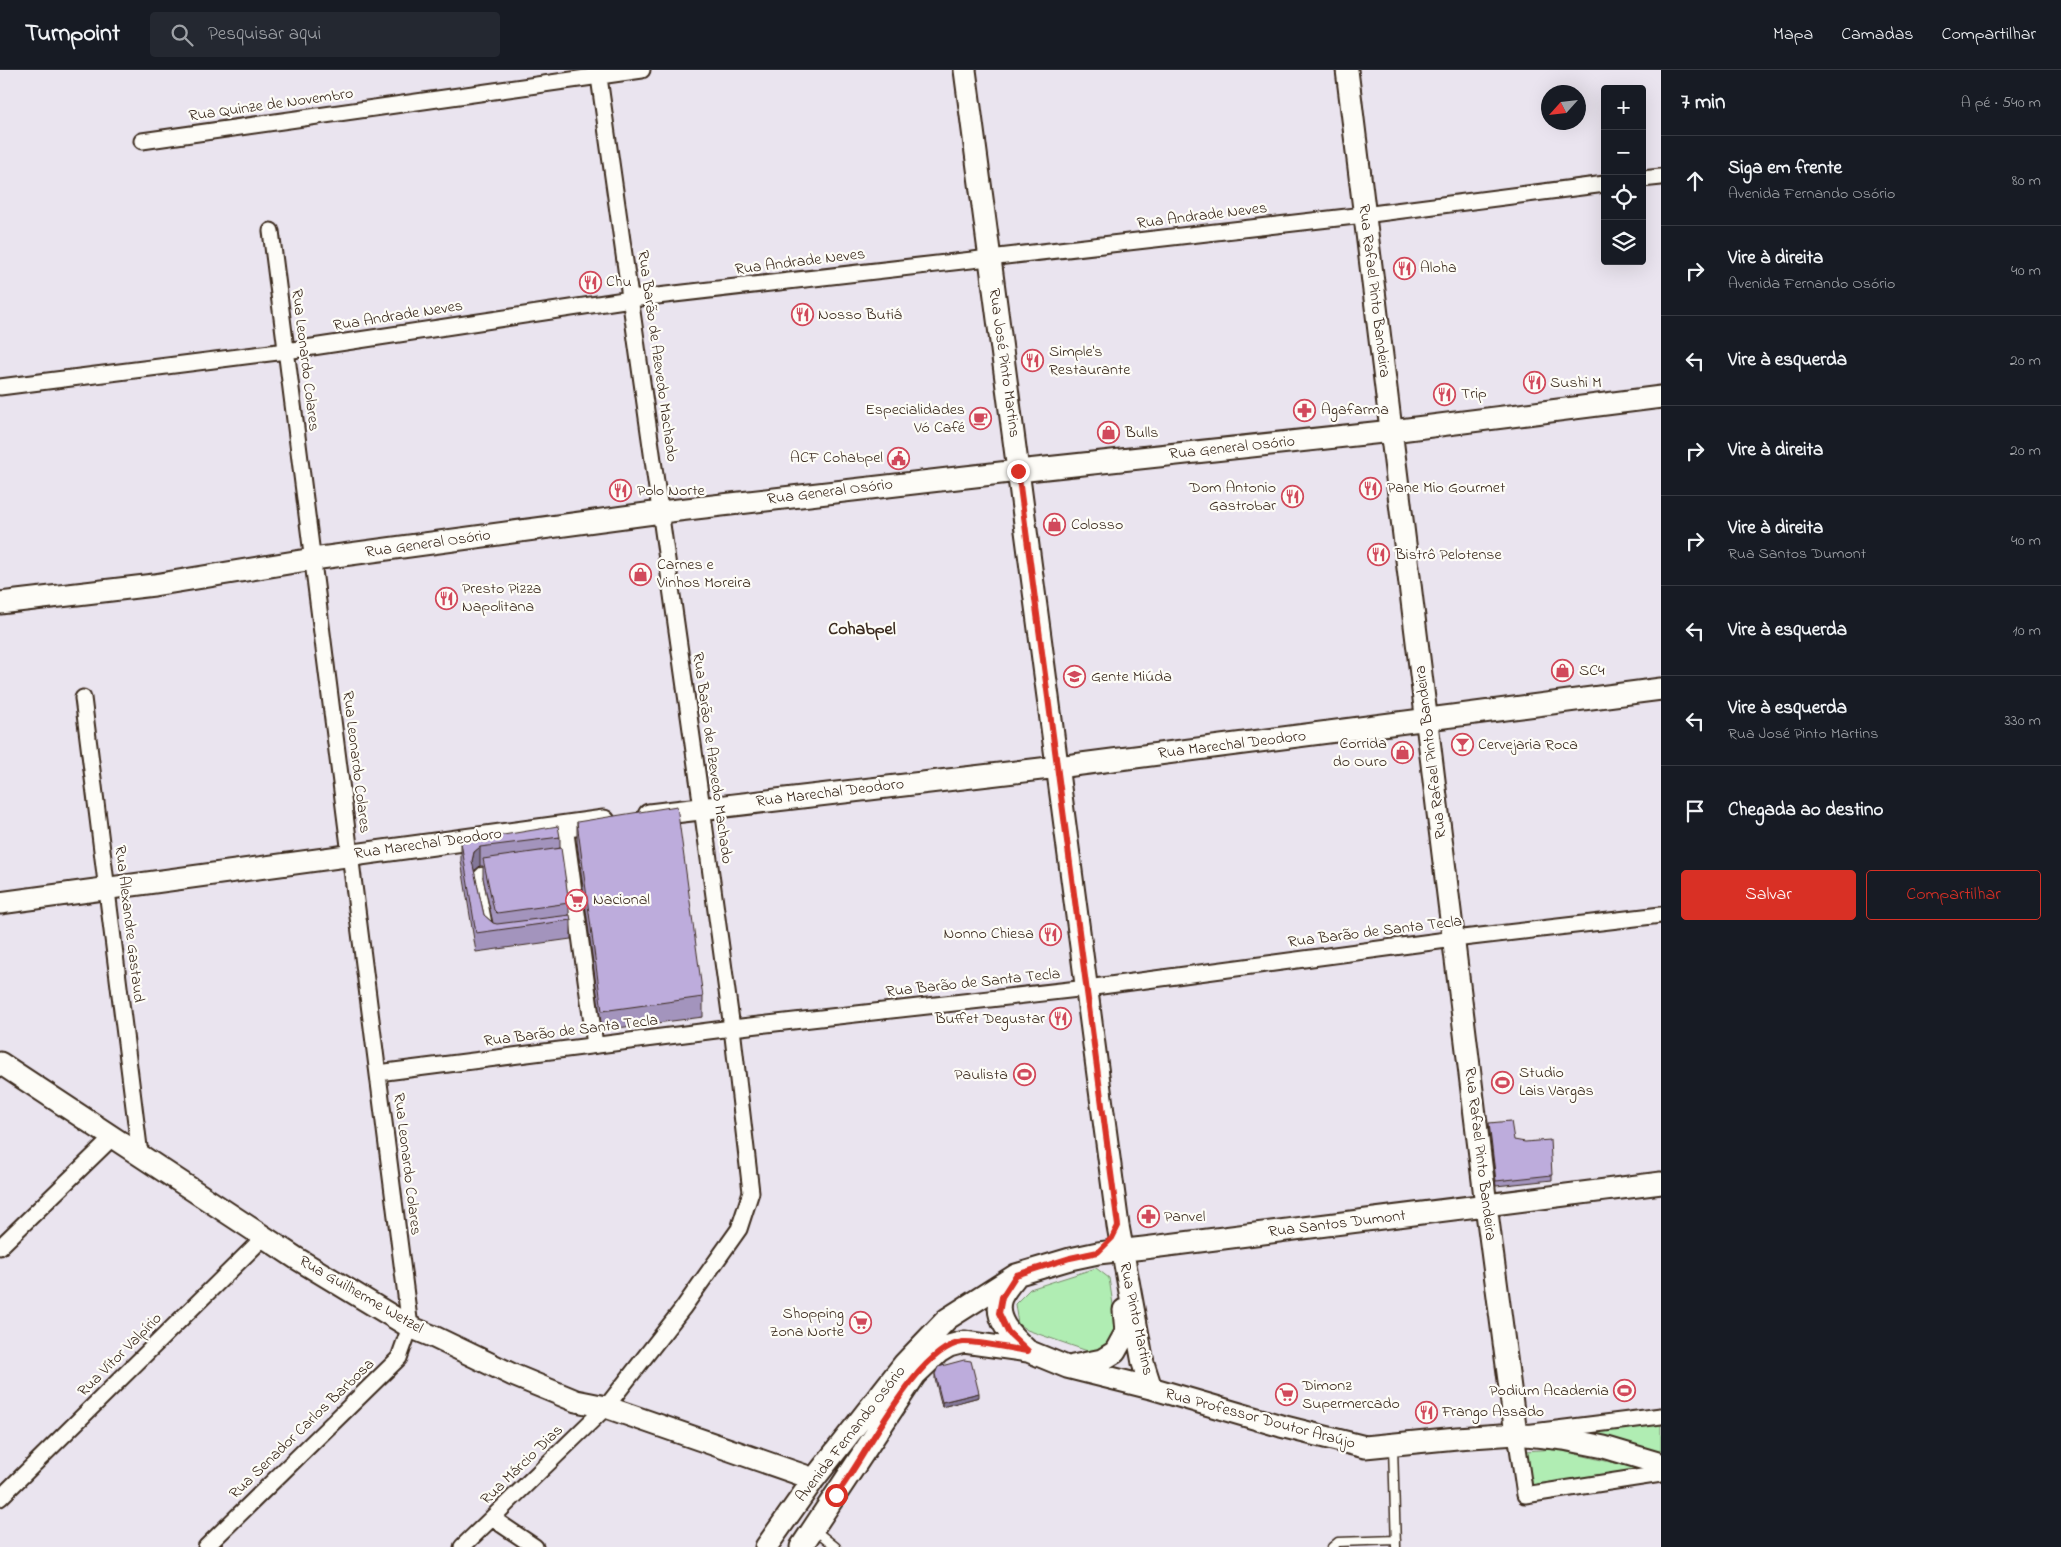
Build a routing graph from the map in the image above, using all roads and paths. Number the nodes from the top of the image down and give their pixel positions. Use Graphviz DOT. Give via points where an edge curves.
graph roads {
  1 [pos="642,70"];
  2 [pos="964,70"];
  3 [pos="1347,70"];
  4 [pos="598,73"];
  5 [pos="142,141"];
  6 [pos="1661,176"];
  7 [pos="1646,178"];
  8 [pos="1601,185"];
  9 [pos="1364,215"];
  10 [pos="271,231"];
  11 [pos="990,258"];
  12 [pos="631,299"];
  13 [pos="286,351"];
  14 [pos="0,387"];
  15 [pos="1661,397"];
  16 [pos="1392,431"];
  17 [pos="1018,471"];
  18 [pos="661,512"];
  19 [pos="313,559"];
  20 [pos="0,603"];
  21 [pos="1661,689"];
  22 [pos="83,698"];
  23 [pos="1427,721"];
  24 [pos="1058,767"];
  25 [pos="702,808"];
  26 [pos="565,826"];
  27 [pos="350,855"];
  28 [pos="499,870"];
  29 [pos="107,888"];
  30 [pos="0,903"];
  31 [pos="1661,915"];
  32 [pos="491,936"];
  33 [pos="1454,940"];
  34 [pos="1087,988"];
  35 [pos="732,1028"];
  36 [pos="595,1045"];
  37 [pos="0,1063"];
  38 [pos="378,1073"];
  39 [pos="113,1137"];
  40 [pos="140,1155"];
  41 [pos="1661,1183"];
  42 [pos="1486,1205"];
  43 [pos="1118,1226"];
  44 [pos="264,1237"];
  45 [pos="0,1247"];
  46 [pos="1122,1250"];
  47 [pos="1095,1253"];
  48 [pos="1016,1275"];
  49 [pos="410,1327"];
  50 [pos="1028,1351"];
  51 [pos="1067,1367"];
  52 [pos="1151,1388"];
  53 [pos="606,1407"];
  54 [pos="1661,1416"];
  55 [pos="1516,1434"];
  56 [pos="1393,1444"];
  57 [pos="1661,1464"];
  58 [pos="1661,1474"];
  59 [pos="814,1479"];
  60 [pos="0,1498"];
  61 [pos="492,1518"];
  62 [pos="813,1528"];
  63 [pos="1396,1543"];
  64 [pos="206,1547"];
  65 [pos="462,1547"];
  66 [pos="535,1547"];
  67 [pos="766,1547"];
  68 [pos="801,1547"];
  69 [pos="836,1547"];
  70 [pos="1332,1547"];
  1 -- 4 [label="street, Rua Quinze de Novembro"];
  2 -- 11 [label="street, Rua José Pinto Martins"];
  3 -- 9 [label="street, Rua Rafael Pinto Bandeira"];
  4 -- 5 [label="street, Rua Quinze de Novembro"];
  4 -- 12 [label="street, Rua Barão de Azevedo Machado"];
  6 -- 7 [label="street"];
  8 -- 9 [label="street, Rua Andrade Neves"];
  9 -- 11 [label="street, Rua Andrade Neves"];
  9 -- 16 [label="street, Rua Rafael Pinto Bandeira"];
  10 -- 13 [label="street, Rua Leonardo Colares"];
  11 -- 12 [label="street, Rua Andrade Neves"];
  11 -- 17 [label="street, Rua José Pinto Martins"];
  12 -- 13 [label="street, Rua Andrade Neves"];
  12 -- 18 [label="street, Rua Barão de Azevedo Machado"];
  13 -- 14 [label="street, Rua Andrade Neves"];
  13 -- 19 [label="street, Rua Leonardo Colares"];
  15 -- 16 [label="street, Rua General Osório"];
  16 -- 17 [label="street, Rua General Osório"];
  16 -- 23 [label="street, Rua Rafael Pinto Bandeira"];
  17 -- 18 [label="street, Rua General Osório"];
  17 -- 24 [label="street, Rua José Pinto Martins"];
  18 -- 19 [label="street, Rua General Osório"];
  18 -- 25 [label="street, Rua Barão de Azevedo Machado"];
  19 -- 20 [label="street, Rua General Osório" via="154,585"];
  19 -- 27 [label="street, Rua Leonardo Colares"];
  21 -- 23 [label="street, Rua Marechal Deodoro"];
  22 -- 29 [label="street, Rua Alexandre Gastaud"];
  23 -- 24 [label="street, Rua Marechal Deodoro"];
  23 -- 33 [label="street, Rua Rafael Pinto Bandeira"];
  24 -- 25 [label="street, Rua Marechal Deodoro"];
  24 -- 34 [label="street, Rua José Pinto Martins"];
  25 -- 26 [label="street, Rua Marechal Deodoro"];
  25 -- 35 [label="street, Rua Barão de Azevedo Machado"];
  26 -- 27 [label="street, Rua Marechal Deodoro"];
  26 -- 36 [label="street" via="574,928"];
  27 -- 29 [label="street, Rua Marechal Deodoro"];
  27 -- 38 [label="street, Rua Leonardo Colares"];
  28 -- 32 [label="lane" via="481,872 478,876"];
  29 -- 30 [label="street, Rua Marechal Deodoro"];
  29 -- 40 [label="street, Rua Alexandre Gastaud"];
  31 -- 33 [label="street, Rua Barão de Santa Tecla"];
  33 -- 34 [label="street, Rua Barão de Santa Tecla"];
  33 -- 42 [label="street, Rua Rafael Pinto Bandeira"];
  34 -- 35 [label="street, Rua Barão de Santa Tecla"];
  34 -- 43 [label="street, Rua José Pinto Martins"];
  35 -- 36 [label="street, Rua Barão de Santa Tecla"];
  35 -- 53 [label="street, Rua Barão de Azevedo Machado" via="751,1192 739,1229"];
  36 -- 38 [label="street, Rua Barão de Santa Tecla"];
  37 -- 39 [label="street, Rua Guilherme Wetzel"];
  38 -- 49 [label="street, Rua Leonardo Colares"];
  39 -- 40 [label="street, Rua Guilherme Wetzel"];
  39 -- 45 [label="street"];
  40 -- 44 [label="street, Rua Guilherme Wetzel"];
  41 -- 42 [label="street, Rua Santos Dumont"];
  42 -- 46 [label="street, Rua Santos Dumont"];
  42 -- 55 [label="street, Rua Rafael Pinto Bandeira"];
  43 -- 46 [label="street, Rua José Pinto Martins"];
  43 -- 47 [label="street" via="1112,1238"];
  44 -- 49 [label="street, Rua Guilherme Wetzel"];
  44 -- 60 [label="street, Rua Vítor Valpírio"];
  46 -- 47 [label="street, Rua Santos Dumont"];
  46 -- 52 [label="street, Rua Pinto Martins" via="1143,1363"];
  47 -- 48 [label="street, Rua Santos Dumont"];
  47 -- 51 [label="street" via="1111,1264 1120,1278 1126,1332 1115,1352 1102,1360"];
  48 -- 50 [label="street" via="1002,1297 999,1313 1008,1332"];
  48 -- 59 [label="street, Avenida Fernando Osório" via="947,1319 904,1364"];
  49 -- 53 [label="street, Rua Guilherme Wetzel" via="513,1376 576,1400"];
  49 -- 64 [label="street, Rua Senador Carlos Barbosa" via="399,1358"];
  50 -- 51 [label="street, Avenida Fernando Osório"];
  50 -- 62 [label="street, Avenida Fernando Osório" via="964,1342 940,1352 915,1375"];
  51 -- 52 [label="street, Rua Professor Doutor Araújo"];
  52 -- 56 [label="street, Rua Professor Doutor Araújo" via="1365,1447"];
  53 -- 59 [label="street, Rua Guilherme Wetzel"];
  53 -- 61 [label="street, Rua Márcio Dias"];
  54 -- 55 [label="street, Rua Professor Doutor Araújo"];
  55 -- 56 [label="street, Rua Professor Doutor Araújo"];
  55 -- 57 [label="street, Rua Professor Doutor Araújo" via="1604,1447"];
  55 -- 58 [label="street" via="1525,1495"];
  56 -- 63 [label="lane"];
  59 -- 67 [label="street, Avenida Fernando Osório"];
  61 -- 65 [label="street, Rua Márcio Dias"];
  61 -- 66 [label="street"];
  62 -- 68 [label="street, Avenida Fernando Osório"];
  62 -- 69 [label="lane"];
  63 -- 70 [label="lane" via="1338,1542"];
}
